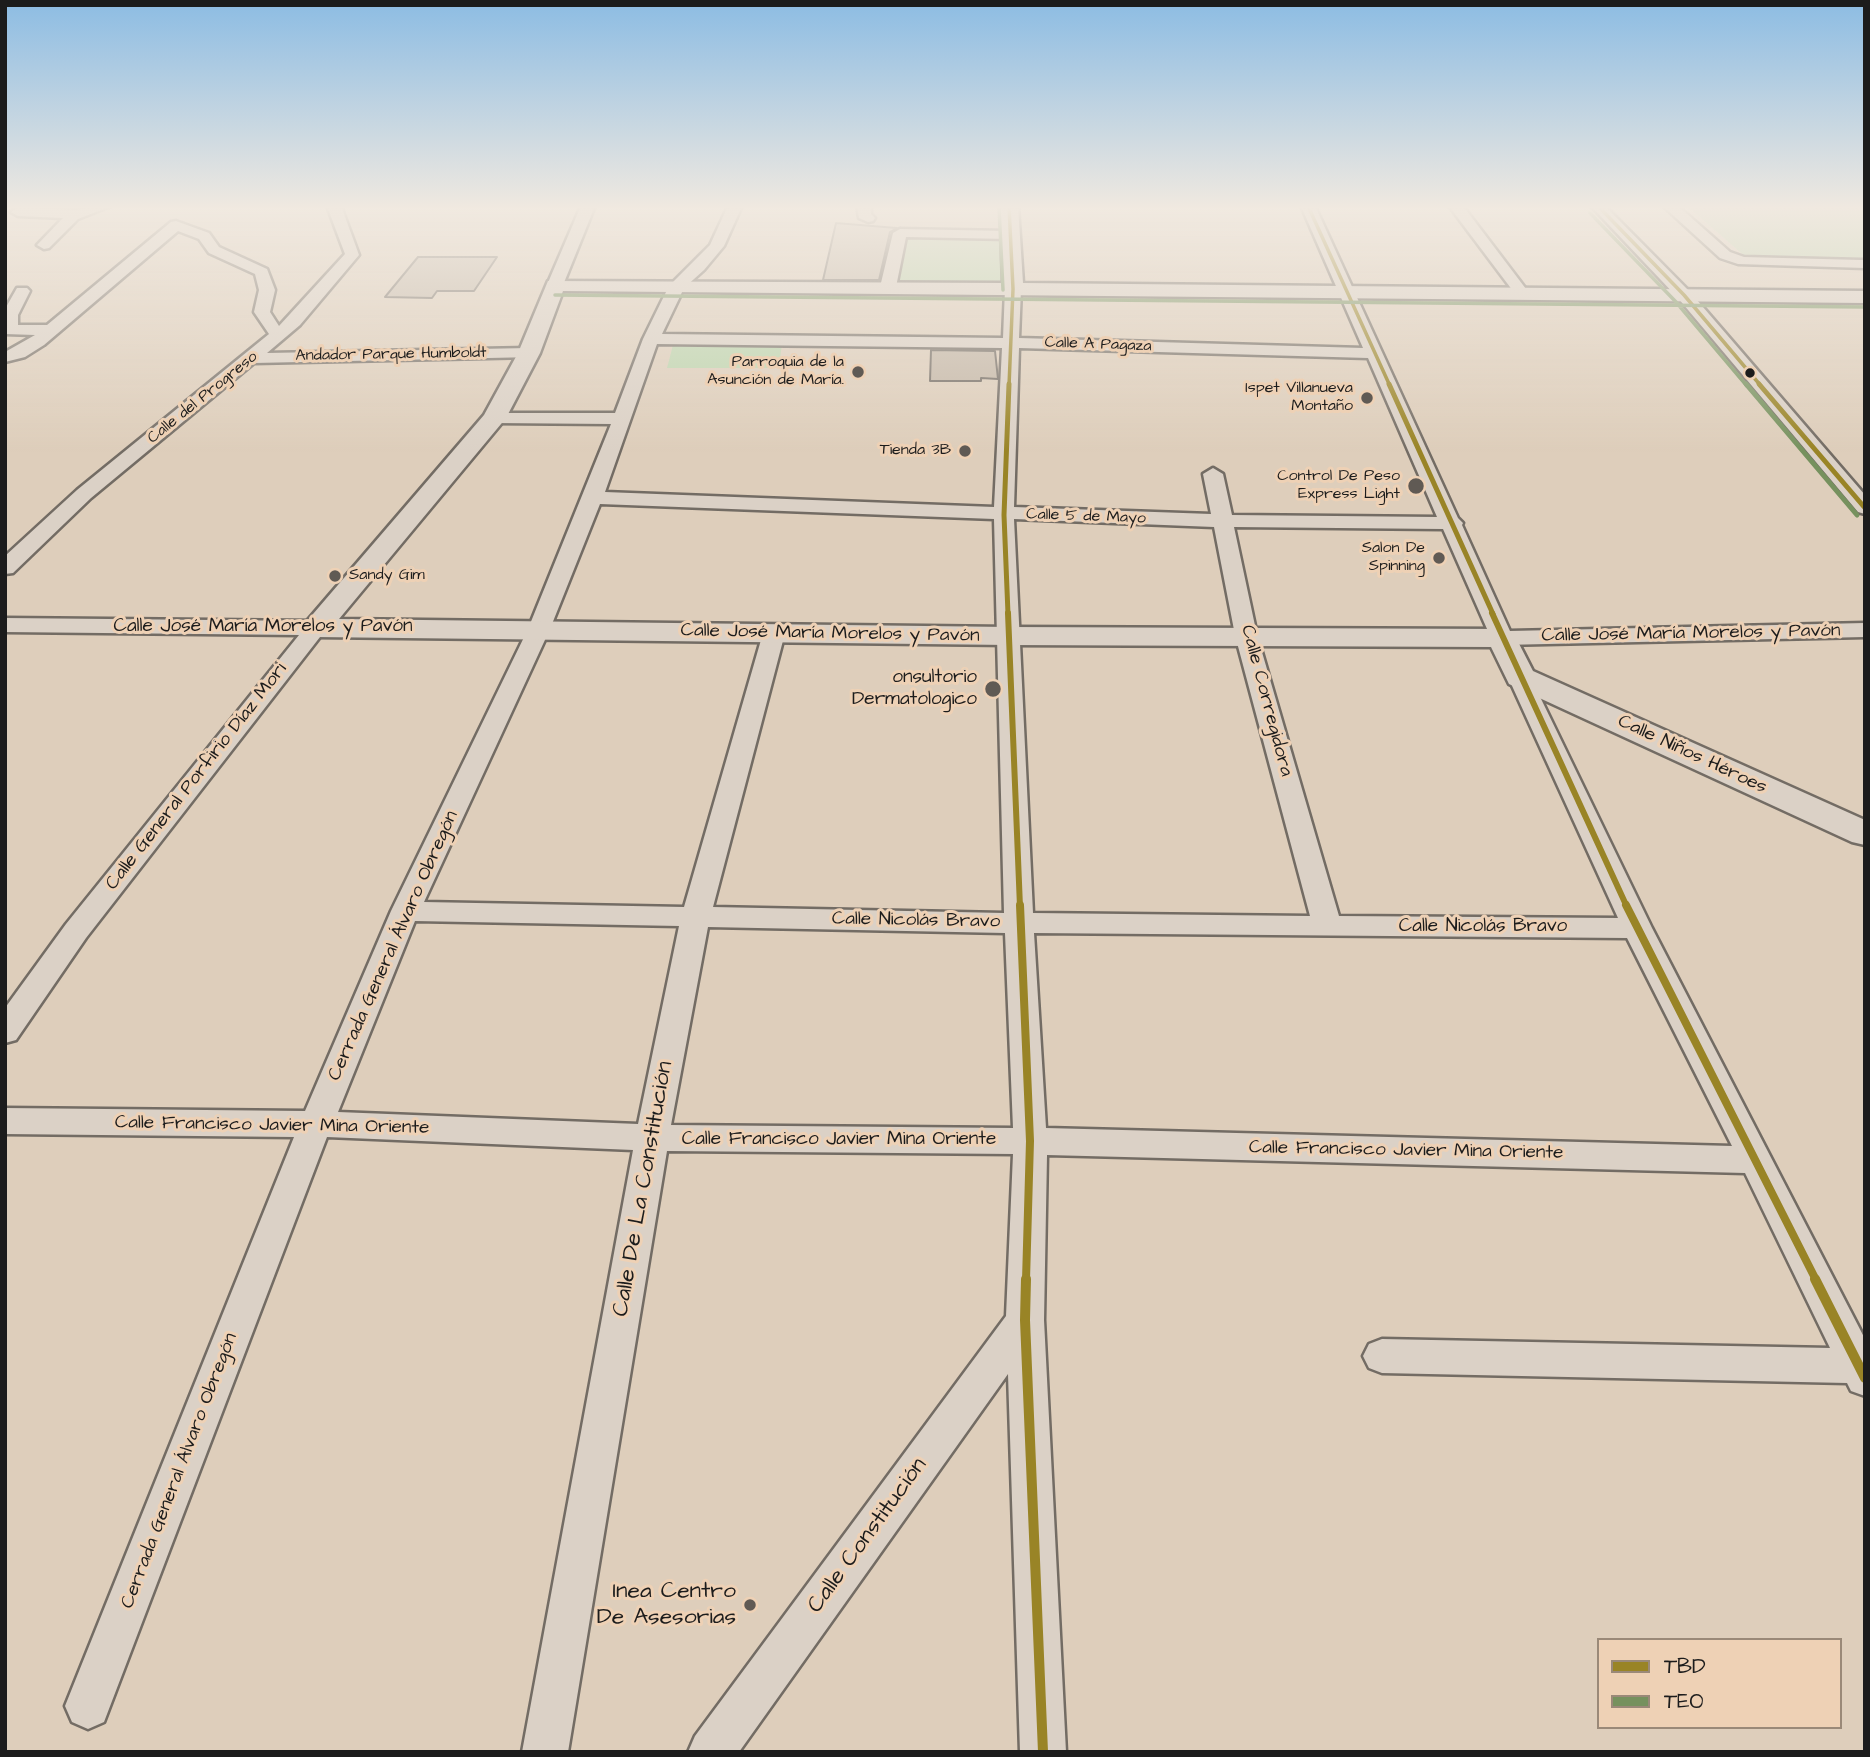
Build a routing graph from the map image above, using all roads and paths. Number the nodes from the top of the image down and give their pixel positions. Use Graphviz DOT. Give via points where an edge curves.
graph roads {
  1 [pos="101,288"];
  2 [pos="266,288"];
  3 [pos="324,288"];
  4 [pos="554,288"];
  5 [pos="676,288"];
  6 [pos="888,288"];
  7 [pos="1346,288"];
  8 [pos="1518,288"];
  9 [pos="1677,288"];
  10 [pos="1013,289"];
  11 [pos="22,291"];
  12 [pos="1347,291"];
  13 [pos="1521,292"];
  14 [pos="1684,295"];
  15 [pos="1865,297"];
  16 [pos="8,316"];
  17 [pos="51,330"];
  18 [pos="278,336"];
  19 [pos="430,338"];
  20 [pos="651,339"];
  21 [pos="1012,342"];
  22 [pos="532,346"];
  23 [pos="1376,353"];
  24 [pos="5,357"];
  25 [pos="253,358"];
  26 [pos="495,418"];
  27 [pos="623,419"];
  28 [pos="1213,474"];
  29 [pos="593,498"];
  30 [pos="1865,508"];
  31 [pos="1004,515"];
  32 [pos="1224,521"];
  33 [pos="1453,523"];
  34 [pos="5,568"];
  35 [pos="5,625"];
  36 [pos="316,628"];
  37 [pos="539,629"];
  38 [pos="1865,630"];
  39 [pos="774,633"];
  40 [pos="1246,635"];
  41 [pos="1009,636"];
  42 [pos="1502,638"];
  43 [pos="1520,677"];
  44 [pos="1865,834"];
  45 [pos="405,911"];
  46 [pos="696,916"];
  47 [pos="1019,923"];
  48 [pos="1328,927"];
  49 [pos="1637,928"];
  50 [pos="5,1032"];
  51 [pos="5,1121"];
  52 [pos="316,1124"];
  53 [pos="652,1138"];
  54 [pos="1030,1141"];
  55 [pos="1756,1160"];
  56 [pos="1025,1320"];
  57 [pos="1382,1356"];
  58 [pos="1861,1373"];
  59 [pos="88,1706"];
  60 [pos="545,1752"];
  61 [pos="711,1752"];
  62 [pos="1044,1752"];
  1 -- 17 [label="street"];
  2 -- 18 [label="street" via="262,312"];
  3 -- 18 [label="street, Calle del Progreso"];
  4 -- 22 [label="street, Calle General Porfirio Díaz Mori"];
  5 -- 20 [label="street, Cerrada General Álvaro Obregón"];
  6 -- 10 [label="street"];
  7 -- 12 [label="street"];
  8 -- 13 [label="street"];
  9 -- 14 [label="street"];
  10 -- 12 [label="street"];
  10 -- 21 [label="street"];
  11 -- 16 [label="street"];
  12 -- 13 [label="street"];
  12 -- 23 [label="street"];
  13 -- 14 [label="street"];
  14 -- 15 [label="street"];
  14 -- 30 [label="street"];
  16 -- 17 [label="street" via="10,330"];
  17 -- 24 [label="street" via="27,349"];
  18 -- 25 [label="street, Calle del Progreso"];
  19 -- 22 [label="street"];
  20 -- 21 [label="street, Calle A Pagaza"];
  20 -- 27 [label="street, Cerrada General Álvaro Obregón"];
  21 -- 23 [label="street, Calle A Pagaza"];
  21 -- 31 [label="street"];
  22 -- 25 [label="street, Andador Parque Humboldt"];
  22 -- 26 [label="street, Calle General Porfirio Díaz Mori"];
  23 -- 33 [label="street"];
  25 -- 34 [label="street, Calle del Progreso" via="84,494"];
  26 -- 27 [label="street"];
  26 -- 36 [label="street, Calle General Porfirio Díaz Mori"];
  27 -- 29 [label="street, Cerrada General Álvaro Obregón"];
  28 -- 32 [label="street, Calle Corregidora"];
  29 -- 31 [label="street, Calle 5 de Mayo"];
  29 -- 37 [label="street, Cerrada General Álvaro Obregón"];
  31 -- 32 [label="street, Calle 5 de Mayo"];
  31 -- 41 [label="street"];
  32 -- 33 [label="street, Calle 5 de Mayo"];
  32 -- 40 [label="street, Calle Corregidora"];
  33 -- 42 [label="street"];
  35 -- 36 [label="street, Calle José María Morelos y Pavón"];
  36 -- 37 [label="street, Calle José María Morelos y Pavón"];
  36 -- 50 [label="street, Calle General Porfirio Díaz Mori" via="76,931"];
  37 -- 39 [label="street, Calle José María Morelos y Pavón"];
  37 -- 45 [label="street, Cerrada General Álvaro Obregón"];
  38 -- 42 [label="street, Calle José María Morelos y Pavón"];
  39 -- 41 [label="street, Calle José María Morelos y Pavón"];
  39 -- 46 [label="street, Calle De La Constitución"];
  40 -- 41 [label="street, Calle José María Morelos y Pavón"];
  40 -- 42 [label="street, Calle José María Morelos y Pavón"];
  40 -- 48 [label="street, Calle Corregidora"];
  41 -- 47 [label="street"];
  42 -- 43 [label="street"];
  43 -- 44 [label="street, Calle Niños Héroes"];
  43 -- 49 [label="street"];
  45 -- 46 [label="street, Calle Nicolás Bravo"];
  45 -- 52 [label="street, Cerrada General Álvaro Obregón"];
  46 -- 47 [label="street, Calle Nicolás Bravo"];
  46 -- 53 [label="street, Calle De La Constitución"];
  47 -- 48 [label="street, Calle Nicolás Bravo"];
  47 -- 54 [label="street"];
  48 -- 49 [label="street, Calle Nicolás Bravo"];
  49 -- 55 [label="street"];
  51 -- 52 [label="street, Calle Francisco Javier Mina Oriente"];
  52 -- 53 [label="street, Calle Francisco Javier Mina Oriente"];
  52 -- 59 [label="street, Cerrada General Álvaro Obregón"];
  53 -- 54 [label="street, Calle Francisco Javier Mina Oriente"];
  53 -- 60 [label="street, Calle De La Constitución"];
  54 -- 55 [label="street, Calle Francisco Javier Mina Oriente"];
  54 -- 56 [label="street"];
  55 -- 58 [label="street"];
  56 -- 61 [label="street, Calle Constitución"];
  56 -- 62 [label="street"];
  57 -- 58 [label="street"];
}
